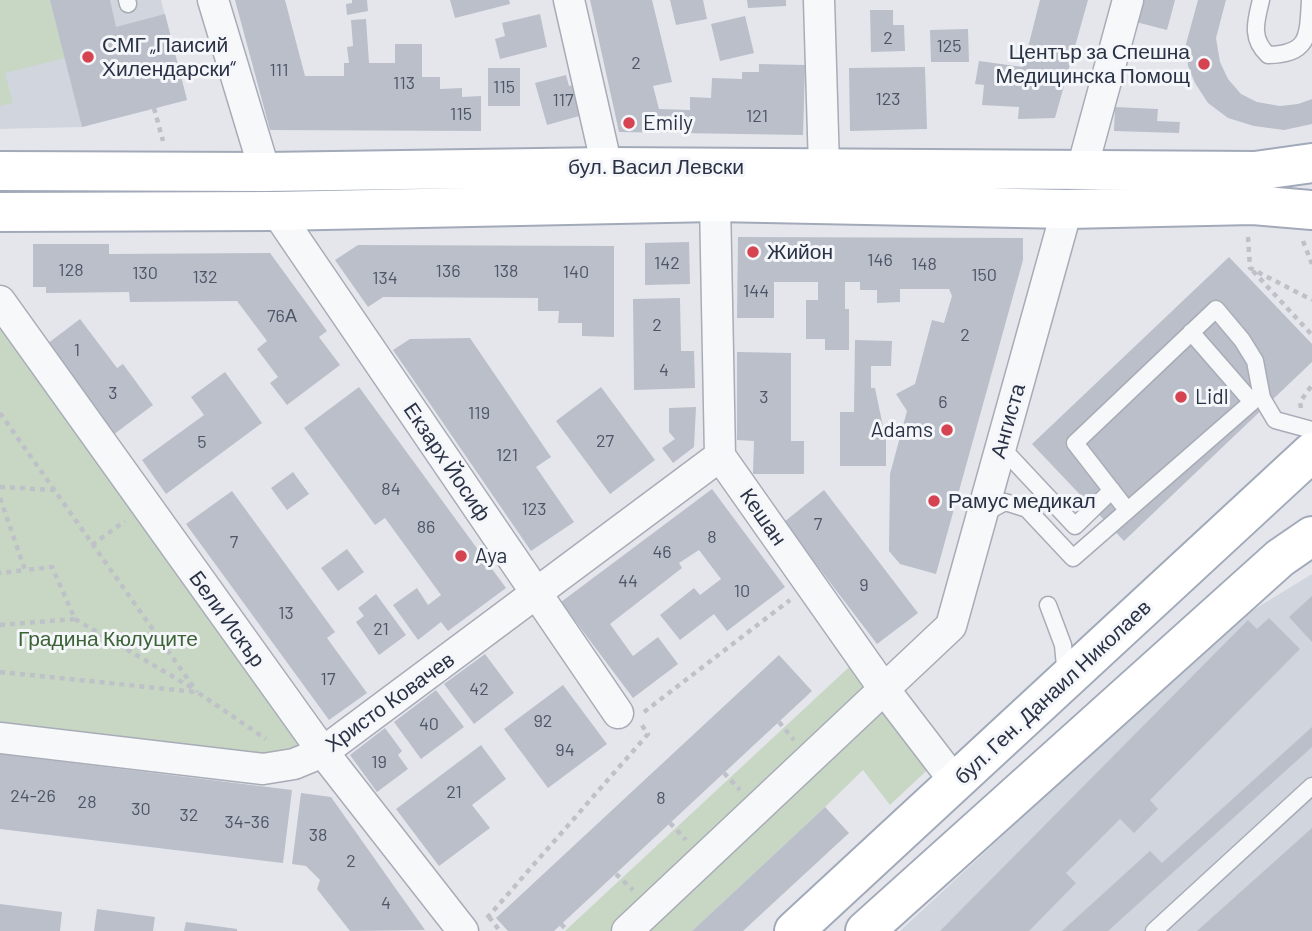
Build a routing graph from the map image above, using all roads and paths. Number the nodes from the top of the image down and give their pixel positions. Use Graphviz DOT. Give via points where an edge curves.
graph roads {
  1 [pos="213,0"];
  2 [pos="569,0"];
  3 [pos="819,0"];
  4 [pos="1128,0"];
  5 [pos="1261,0"];
  6 [pos="1310,0"];
  7 [pos="154,108"];
  8 [pos="163,141"];
  9 [pos="1312,163"];
  10 [pos="607,167"];
  11 [pos="824,167"];
  12 [pos="1082,169"];
  13 [pos="0,171"];
  14 [pos="265,172"];
  15 [pos="715,202"];
  16 [pos="1068,209"];
  17 [pos="276,211"];
  18 [pos="0,212"];
  19 [pos="1307,223"];
  20 [pos="1248,236"];
  21 [pos="1312,264"];
  22 [pos="1250,268"];
  23 [pos="1312,300"];
  24 [pos="0,301"];
  25 [pos="1191,332"];
  26 [pos="1312,335"];
  27 [pos="1312,385"];
  28 [pos="0,413"];
  29 [pos="1302,415"];
  30 [pos="1312,430"];
  31 [pos="1001,447"];
  32 [pos="1312,452"];
  33 [pos="720,456"];
  34 [pos="0,487"];
  35 [pos="1112,490"];
  36 [pos="55,491"];
  37 [pos="0,498"];
  38 [pos="145,505"];
  39 [pos="1127,510"];
  40 [pos="983,514"];
  41 [pos="1312,536"];
  42 [pos="92,545"];
  43 [pos="24,570"];
  44 [pos="0,573"];
  45 [pos="811,584"];
  46 [pos="537,593"];
  47 [pos="1048,605"];
  48 [pos="75,619"];
  49 [pos="0,625"];
  50 [pos="0,672"];
  51 [pos="1066,680"];
  52 [pos="884,689"];
  53 [pos="197,692"];
  54 [pos="618,713"];
  55 [pos="0,738"];
  56 [pos="275,741"];
  57 [pos="323,752"];
  58 [pos="956,783"];
  59 [pos="1312,786"];
  60 [pos="478,924"];
  61 [pos="561,924"];
  62 [pos="500,931"];
  63 [pos="568,931"];
  64 [pos="627,931"];
  65 [pos="794,931"];
  66 [pos="865,931"];
  67 [pos="1154,931"];
  1 -- 14 [label="street"];
  2 -- 10 [label="street"];
  3 -- 11 [label="street"];
  4 -- 12 [label="street"];
  5 -- 6 [label="lane" via="1256,35 1259,47 1268,55 1297,51 1305,39"];
  7 -- 8 [label="path"];
  9 -- 12 [label="main road, бул. Васил Левски" via="1255,171"];
  10 -- 11 [label="main road, бул. Васил Левски"];
  10 -- 14 [label="main road, бул. Васил Левски"];
  11 -- 12 [label="main road, бул. Васил Левски"];
  13 -- 14 [label="main road, бул. Васил Левски"];
  15 -- 16 [label="main road, бул. Васил Левски"];
  15 -- 17 [label="main road, бул. Васил Левски"];
  15 -- 33 [label="street"];
  16 -- 19 [label="main road, бул. Васил Левски" via="1253,205"];
  16 -- 31 [label="street, Ангиста"];
  17 -- 18 [label="main road, бул. Васил Левски"];
  17 -- 46 [label="street, Екзарх Йосиф"];
  19 -- 21 [label="path"];
  20 -- 22 [label="path"];
  22 -- 23 [label="path"];
  22 -- 26 [label="path"];
  24 -- 38 [label="street, Бели Искър"];
  25 -- 30 [label="lane" via="1216,309 1255,361 1262,398 1275,420"];
  25 -- 35 [label="lane" via="1075,443"];
  25 -- 39 [label="lane" via="1252,402"];
  27 -- 29 [label="path" via="1300,402"];
  28 -- 36 [label="path"];
  31 -- 35 [label="lane" via="1074,526"];
  31 -- 40 [label="street, Ангиста"];
  32 -- 51 [label="main road, бул. Ген. Данаил Николаев"];
  33 -- 45 [label="street, Кешан"];
  33 -- 46 [label="street, Христо Ковачев"];
  34 -- 36 [label="path"];
  35 -- 39 [label="lane"];
  36 -- 42 [label="path"];
  37 -- 43 [label="path"];
  38 -- 42 [label="path"];
  38 -- 57 [label="street, Бели Искър"];
  39 -- 40 [label="lane" via="1073,558 1027,509 1005,502"];
  40 -- 52 [label="street, Ангиста" via="951,626"];
  41 -- 66 [label="main road" via="1280,558"];
  42 -- 53 [label="path"];
  43 -- 44 [label="path"];
  43 -- 48 [label="path" via="52,567"];
  45 -- 52 [label="street, Кешан"];
  45 -- 60 [label="path" via="636,718 648,734"];
  46 -- 54 [label="street, Екзарх Йосиф"];
  46 -- 57 [label="street, Христо Ковачев"];
  47 -- 51 [label="lane" via="1063,645"];
  48 -- 49 [label="path"];
  48 -- 53 [label="path"];
  50 -- 53 [label="path"];
  51 -- 58 [label="main road, бул. Ген. Данаил Николаев"];
  52 -- 58 [label="street, Кешан"];
  52 -- 64 [label="street"];
  53 -- 56 [label="path" via="263,739"];
  55 -- 57 [label="street, Христо Ковачев" via="263,769 294,764"];
  57 -- 60 [label="street, Бели Искър"];
  58 -- 65 [label="main road, бул. Ген. Данаил Николаев"];
  59 -- 67 [label="lane"];
  60 -- 62 [label="path"];
  61 -- 63 [label="path"];
}
